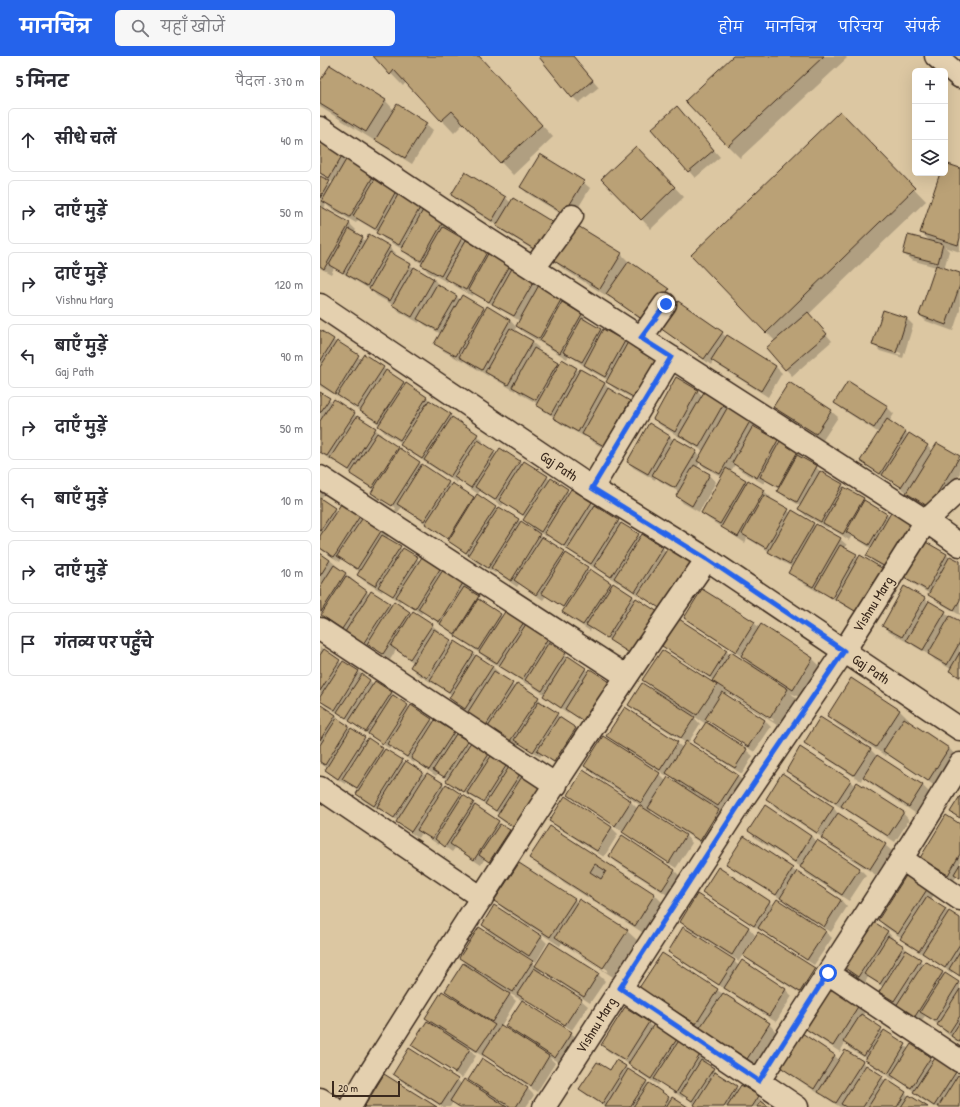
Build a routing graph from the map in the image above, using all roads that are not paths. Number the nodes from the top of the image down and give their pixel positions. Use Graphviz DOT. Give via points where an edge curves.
graph roads {
  1 [pos="936,56"];
  2 [pos="960,77"];
  3 [pos="320,128"];
  4 [pos="572,216"];
  5 [pos="534,268"];
  6 [pos="666,304"];
  7 [pos="320,305"];
  8 [pos="641,338"];
  9 [pos="671,357"];
  10 [pos="320,477"];
  11 [pos="592,488"];
  12 [pos="960,489"];
  13 [pos="926,521"];
  14 [pos="960,544"];
  15 [pos="707,559"];
  16 [pos="320,629"];
  17 [pos="844,651"];
  18 [pos="626,676"];
  19 [pos="960,729"];
  20 [pos="960,764"];
  21 [pos="556,785"];
  22 [pos="320,788"];
  23 [pos="902,859"];
  24 [pos="482,898"];
  25 [pos="960,899"];
  26 [pos="828,973"];
  27 [pos="620,988"];
  28 [pos="960,1061"];
  29 [pos="759,1081"];
  30 [pos="320,1099"];
  31 [pos="551,1104"];
  32 [pos="332,1107"];
  33 [pos="350,1107"];
  34 [pos="796,1107"];
  1 -- 2 [label="street"];
  3 -- 5 [label="street"];
  4 -- 5 [label="street"];
  5 -- 8 [label="street"];
  6 -- 8 [label="street"];
  7 -- 11 [label="street, Gaj Path"];
  8 -- 9 [label="street"];
  9 -- 11 [label="street"];
  9 -- 13 [label="street"];
  10 -- 18 [label="street"];
  11 -- 15 [label="street, Gaj Path"];
  12 -- 13 [label="street, Vishnu Marg"];
  13 -- 14 [label="street"];
  13 -- 17 [label="street, Vishnu Marg"];
  15 -- 17 [label="street, Gaj Path"];
  15 -- 18 [label="street"];
  16 -- 21 [label="street"];
  17 -- 19 [label="street, Gaj Path"];
  17 -- 27 [label="street, Vishnu Marg" via="741,802"];
  18 -- 21 [label="street"];
  20 -- 23 [label="street"];
  21 -- 24 [label="street"];
  22 -- 24 [label="street"];
  23 -- 25 [label="street"];
  23 -- 26 [label="street"];
  24 -- 33 [label="street"];
  26 -- 28 [label="street"];
  26 -- 29 [label="street"];
  27 -- 29 [label="street"];
  27 -- 31 [label="street, Vishnu Marg"];
  29 -- 34 [label="street"];
  30 -- 32 [label="street"];
}
